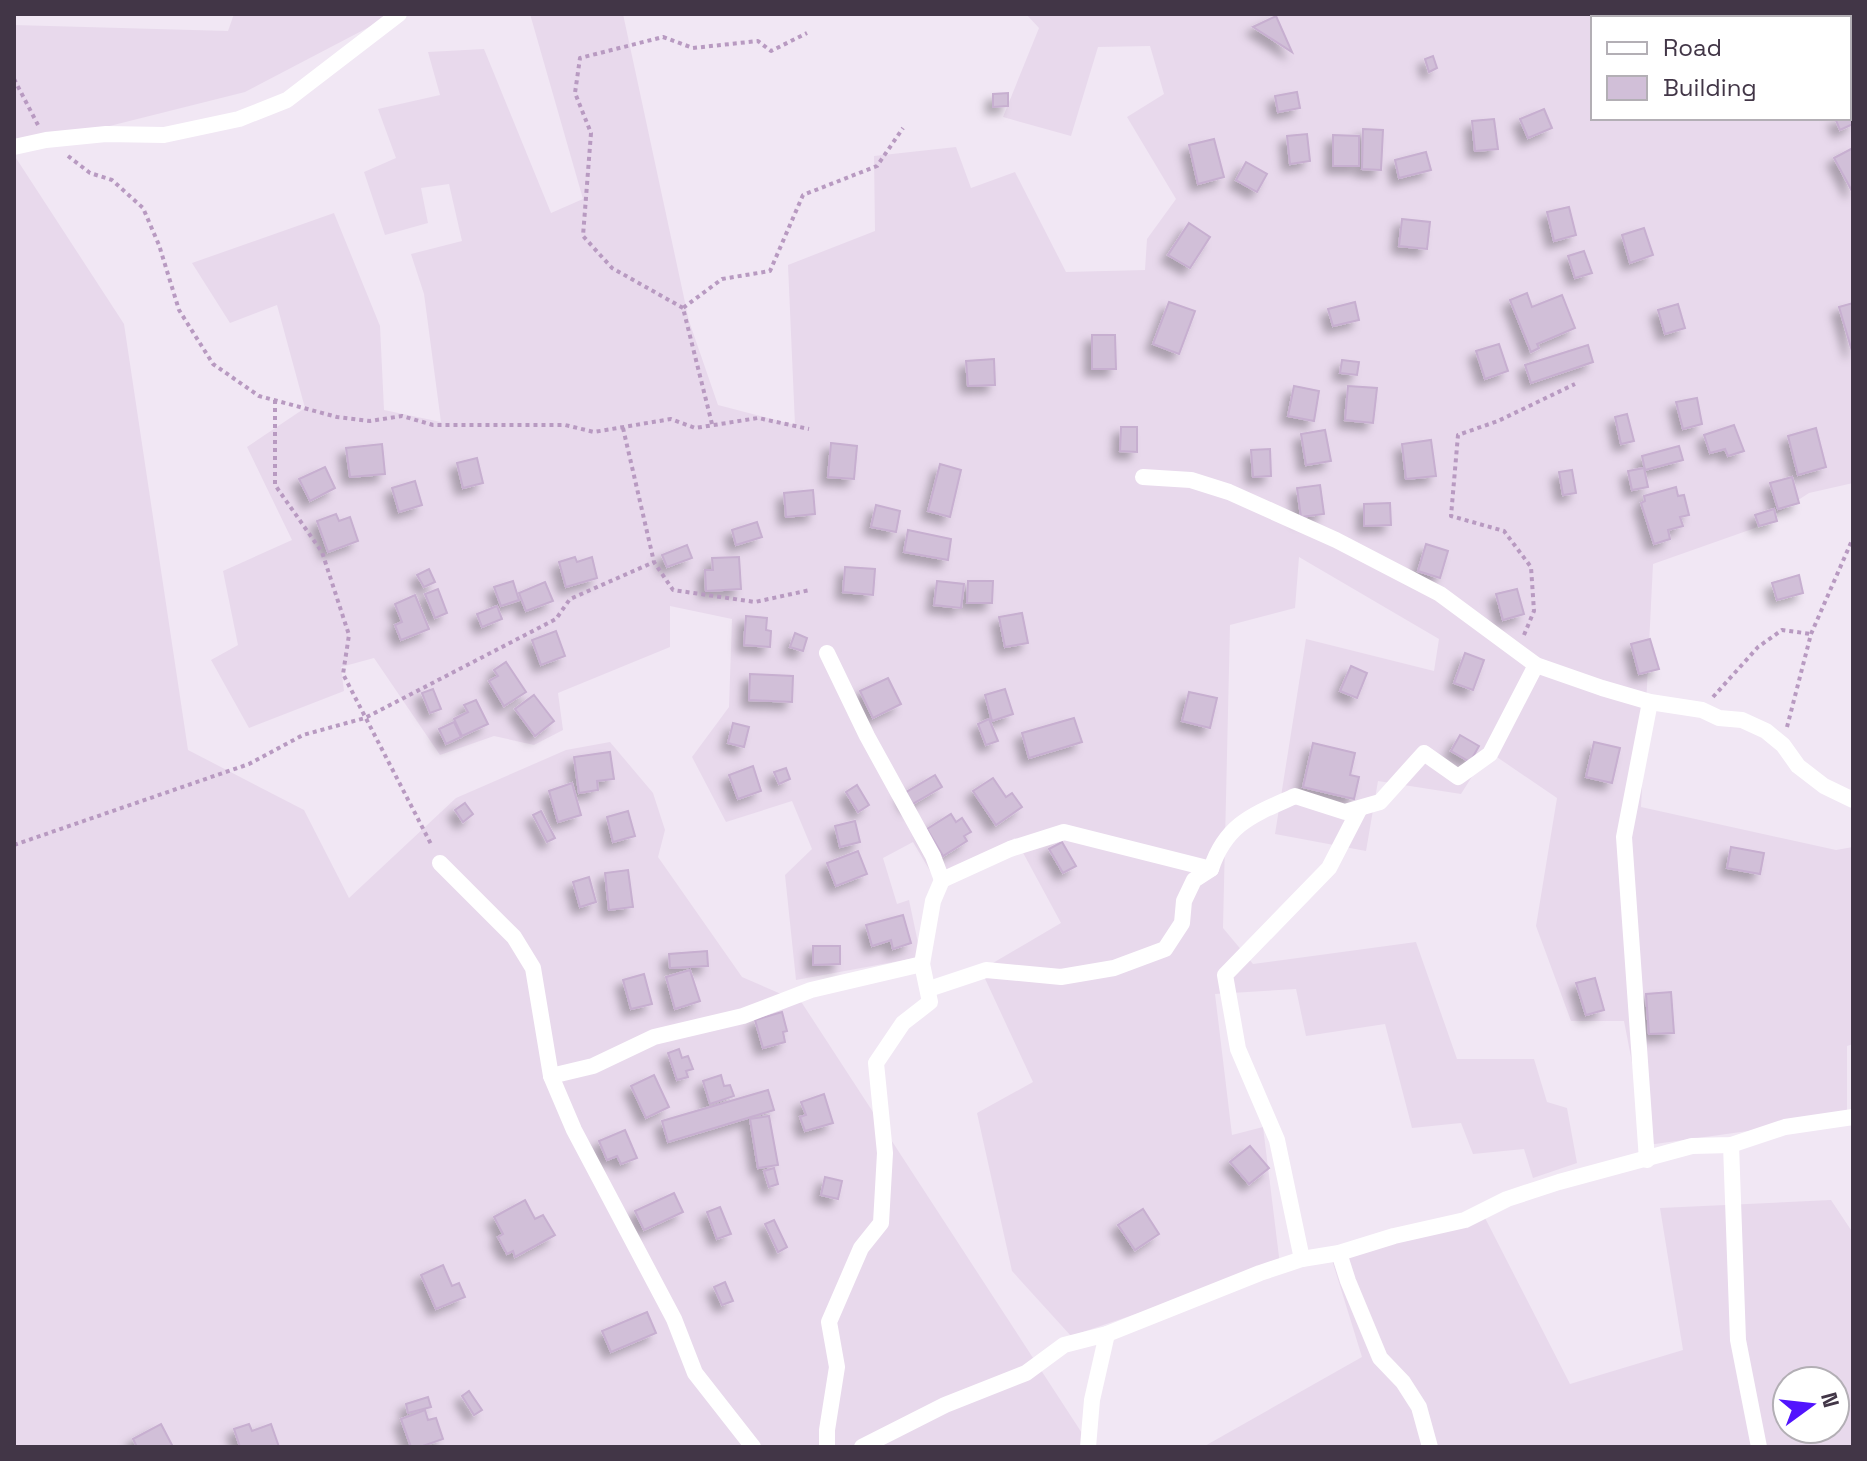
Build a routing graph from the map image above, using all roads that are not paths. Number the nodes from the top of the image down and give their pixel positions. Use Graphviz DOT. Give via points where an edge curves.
graph roads {
  1 [pos="399,14"];
  2 [pos="14,147"];
  3 [pos="1143,477"];
  4 [pos="827,653"];
  5 [pos="1536,665"];
  6 [pos="1650,702"];
  7 [pos="1853,800"];
  8 [pos="1360,808"];
  9 [pos="440,863"];
  10 [pos="1211,869"];
  11 [pos="942,880"];
  12 [pos="922,964"];
  13 [pos="929,989"];
  14 [pos="551,1076"];
  15 [pos="1853,1117"];
  16 [pos="1731,1145"];
  17 [pos="1647,1160"];
  18 [pos="1339,1253"];
  19 [pos="1302,1259"];
  20 [pos="1107,1334"];
  21 [pos="753,1447"];
  22 [pos="827,1447"];
  23 [pos="862,1447"];
  24 [pos="1088,1447"];
  25 [pos="1430,1447"];
  26 [pos="1759,1447"];
  1 -- 2 [label="street" via="287,100 239,119 164,135 106,134"];
  3 -- 5 [label="street" via="1191,480 1229,492 1385,563 1440,594"];
  4 -- 11 [label="street"];
  5 -- 6 [label="street"];
  5 -- 8 [label="street" via="1490,754 1458,777 1424,753 1380,802"];
  6 -- 7 [label="street" via="1702,710 1766,731 1798,766"];
  6 -- 17 [label="street" via="1624,837"];
  8 -- 10 [label="street" via="1345,812 1295,796 1245,818 1216,853"];
  8 -- 19 [label="street" via="1329,868 1225,975 1238,1049 1277,1140"];
  9 -- 14 [label="street" via="514,937 533,968"];
  10 -- 11 [label="street" via="1064,832"];
  10 -- 13 [label="street" via="1194,880 1182,923 1165,949 1114,968 1061,977 986,970"];
  11 -- 12 [label="street"];
  12 -- 13 [label="street"];
  12 -- 14 [label="street" via="811,990 743,1016 654,1037 593,1066"];
  13 -- 22 [label="street" via="930,1002 903,1023 876,1063 885,1153 881,1223 861,1248 829,1322 837,1367"];
  14 -- 21 [label="street" via="674,1319 695,1373"];
  15 -- 16 [label="street" via="1785,1127"];
  16 -- 17 [label="street" via="1692,1146"];
  16 -- 26 [label="street" via="1738,1340"];
  17 -- 18 [label="street" via="1546,1186 1465,1220"];
  18 -- 19 [label="street"];
  18 -- 25 [label="street" via="1380,1358 1419,1407"];
  19 -- 20 [label="street"];
  20 -- 23 [label="street" via="1064,1345 1026,1373 945,1405"];
  20 -- 24 [label="street"];
}
